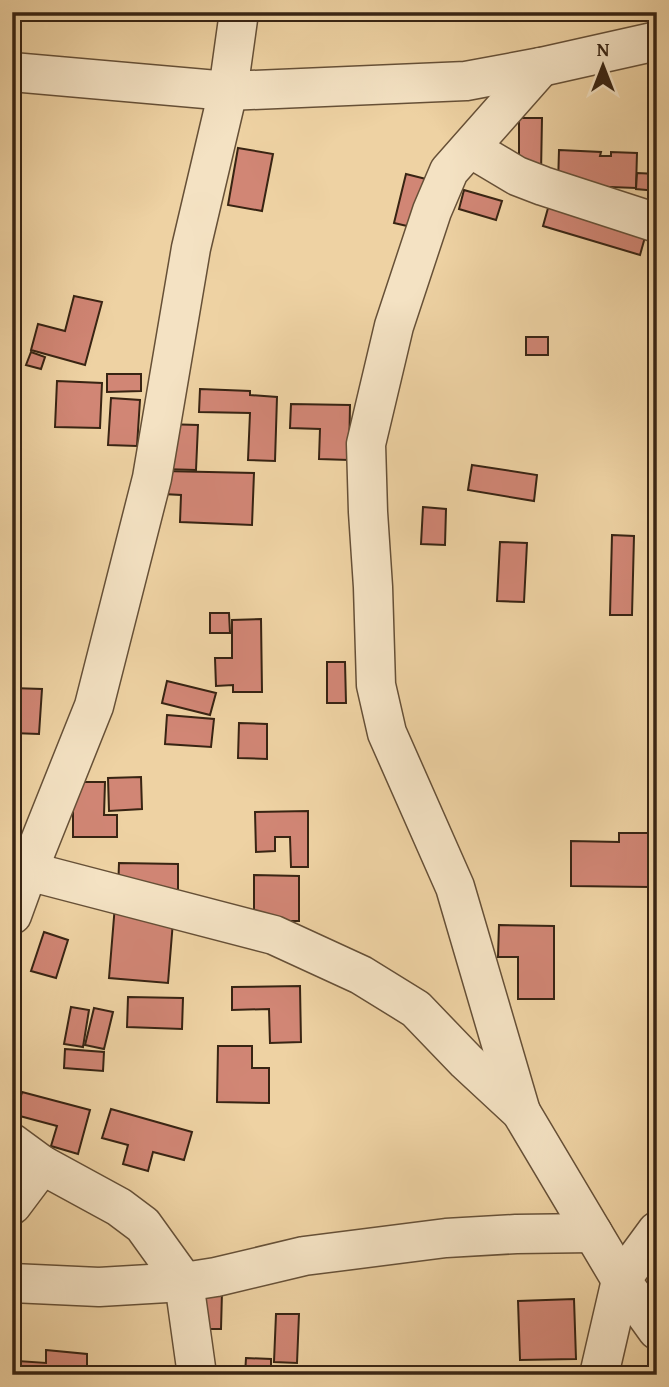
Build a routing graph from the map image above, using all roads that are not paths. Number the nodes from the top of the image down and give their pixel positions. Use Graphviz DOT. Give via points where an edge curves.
graph roads {
  1 [pos="239,12"];
  2 [pos="657,41"];
  3 [pos="541,68"];
  4 [pos="29,74"];
  5 [pos="228,91"];
  6 [pos="12,98"];
  7 [pos="470,148"];
  8 [pos="657,223"];
  9 [pos="28,871"];
  10 [pos="12,915"];
  11 [pos="521,1112"];
  12 [pos="27,1154"];
  13 [pos="12,1205"];
  14 [pos="657,1231"];
  15 [pos="593,1233"];
  16 [pos="621,1280"];
  17 [pos="184,1282"];
  18 [pos="12,1283"];
  19 [pos="657,1330"];
  20 [pos="197,1375"];
  21 [pos="599,1375"];
  1 -- 5 [label="street"];
  2 -- 3 [label="street"];
  3 -- 5 [label="street" via="466,81"];
  3 -- 7 [label="street"];
  4 -- 5 [label="street"];
  4 -- 6 [label="street"];
  5 -- 9 [label="street" via="191,248 152,478 94,706"];
  7 -- 8 [label="street" via="517,176"];
  7 -- 11 [label="street" via="449,171 432,211 394,326 366,444 376,685 387,733 454,887"];
  9 -- 10 [label="street"];
  9 -- 11 [label="street" via="274,935 361,975 416,1009"];
  11 -- 15 [label="street"];
  12 -- 13 [label="street"];
  12 -- 17 [label="street" via="120,1207 143,1226"];
  14 -- 16 [label="street"];
  15 -- 16 [label="street"];
  15 -- 17 [label="street" via="446,1238 304,1255"];
  16 -- 19 [label="street"];
  16 -- 21 [label="street"];
  17 -- 18 [label="street" via="99,1287"];
  17 -- 20 [label="street"];
}
